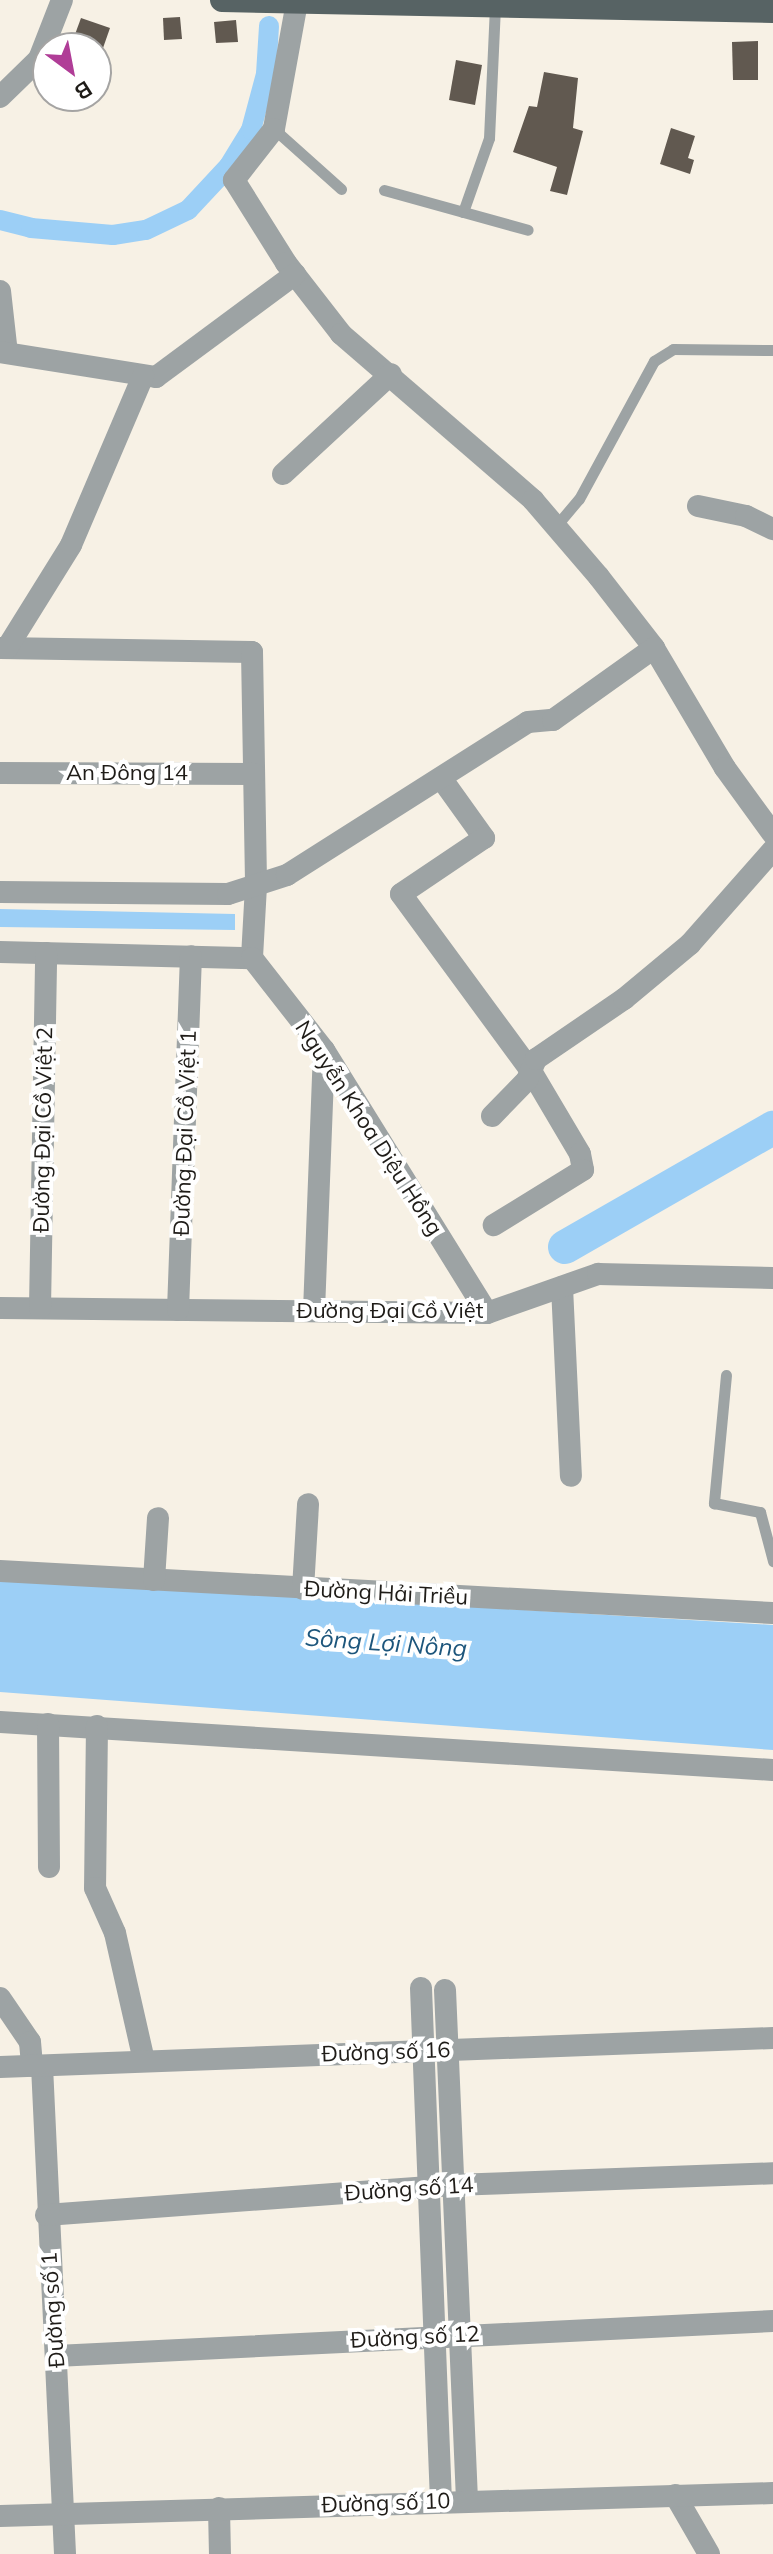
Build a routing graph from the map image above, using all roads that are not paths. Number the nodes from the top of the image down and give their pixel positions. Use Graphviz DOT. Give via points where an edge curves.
graph roads {
  1 [pos="62,0"];
  2 [pos="222,0"];
  3 [pos="420,1"];
  4 [pos="297,2"];
  5 [pos="495,4"];
  6 [pos="773,11"];
  7 [pos="0,97"];
  8 [pos="274,129"];
  9 [pos="341,189"];
  10 [pos="384,190"];
  11 [pos="463,212"];
  12 [pos="528,230"];
  13 [pos="295,274"];
  14 [pos="0,291"];
  15 [pos="773,350"];
  16 [pos="4,353"];
  17 [pos="391,374"];
  18 [pos="143,376"];
  19 [pos="283,474"];
  20 [pos="698,506"];
  21 [pos="556,526"];
  22 [pos="773,529"];
  23 [pos="3,648"];
  24 [pos="654,648"];
  25 [pos="0,773"];
  26 [pos="254,774"];
  27 [pos="441,778"];
  28 [pos="773,834"];
  29 [pos="773,850"];
  30 [pos="256,886"];
  31 [pos="0,892"];
  32 [pos="0,952"];
  33 [pos="46,953"];
  34 [pos="191,956"];
  35 [pos="252,958"];
  36 [pos="324,1050"];
  37 [pos="531,1071"];
  38 [pos="492,1116"];
  39 [pos="494,1225"];
  40 [pos="773,1278"];
  41 [pos="562,1287"];
  42 [pos="0,1308"];
  43 [pos="40,1308"];
  44 [pos="178,1310"];
  45 [pos="314,1311"];
  46 [pos="487,1313"];
  47 [pos="726,1375"];
  48 [pos="571,1476"];
  49 [pos="308,1504"];
  50 [pos="158,1518"];
  51 [pos="773,1561"];
  52 [pos="0,1571"];
  53 [pos="154,1580"];
  54 [pos="303,1589"];
  55 [pos="773,1613"];
  56 [pos="0,1722"];
  57 [pos="48,1724"];
  58 [pos="97,1726"];
  59 [pos="773,1770"];
  60 [pos="49,1867"];
  61 [pos="421,1988"];
  62 [pos="445,1990"];
  63 [pos="0,1998"];
  64 [pos="773,2038"];
  65 [pos="433,2050"];
  66 [pos="144,2061"];
  67 [pos="37,2066"];
  68 [pos="0,2067"];
  69 [pos="773,2173"];
  70 [pos="453,2185"];
  71 [pos="429,2187"];
  72 [pos="46,2215"];
  73 [pos="773,2321"];
  74 [pos="459,2335"];
  75 [pos="435,2336"];
  76 [pos="56,2356"];
  77 [pos="773,2493"];
  78 [pos="675,2495"];
  79 [pos="467,2500"];
  80 [pos="441,2502"];
  81 [pos="219,2508"];
  82 [pos="63,2512"];
  83 [pos="0,2516"];
  84 [pos="65,2554"];
  85 [pos="220,2554"];
  86 [pos="709,2554"];
  1 -- 7 [label="street" via="39,59"];
  2 -- 4 [label="main road"];
  3 -- 4 [label="main road"];
  3 -- 5 [label="main road"];
  4 -- 8 [label="street"];
  5 -- 6 [label="main road"];
  5 -- 11 [label="lane" via="489,138"];
  8 -- 9 [label="lane"];
  8 -- 13 [label="street" via="234,180"];
  10 -- 11 [label="lane"];
  11 -- 12 [label="lane"];
  13 -- 17 [label="street" via="341,334"];
  13 -- 18 [label="street" via="156,377"];
  14 -- 16 [label="street"];
  15 -- 21 [label="lane" via="673,349 654,361 579,499"];
  16 -- 18 [label="street"];
  17 -- 19 [label="street"];
  17 -- 21 [label="street"];
  18 -- 23 [label="street" via="71,545"];
  20 -- 22 [label="street" via="746,516"];
  21 -- 24 [label="street"];
  23 -- 26 [label="street" via="252,652"];
  24 -- 27 [label="street" via="553,720 528,722"];
  24 -- 28 [label="street" via="725,768"];
  25 -- 26 [label="street, An Đông 14"];
  26 -- 30 [label="street"];
  27 -- 30 [label="street" via="287,875"];
  27 -- 37 [label="street" via="484,838 401,894"];
  29 -- 37 [label="street" via="690,944 624,999 536,1059"];
  30 -- 31 [label="street" via="228,894 155,897"];
  30 -- 35 [label="street"];
  32 -- 33 [label="street"];
  33 -- 34 [label="street"];
  33 -- 43 [label="street, Đường Đại Cồ Việt 2"];
  34 -- 35 [label="street"];
  34 -- 44 [label="street, Đường Đại Cồ Việt 1"];
  35 -- 36 [label="street, Nguyễn Khoa Diệu Hồng"];
  36 -- 45 [label="street"];
  36 -- 46 [label="street, Nguyễn Khoa Diệu Hồng"];
  37 -- 38 [label="street"];
  37 -- 39 [label="street" via="580,1154 583,1170"];
  40 -- 41 [label="street, Đường Đại Cồ Việt" via="598,1274"];
  41 -- 46 [label="street, Đường Đại Cồ Việt"];
  41 -- 48 [label="street"];
  42 -- 43 [label="street, Đường Đại Cồ Việt"];
  43 -- 44 [label="street, Đường Đại Cồ Việt"];
  44 -- 45 [label="street, Đường Đại Cồ Việt"];
  45 -- 46 [label="street, Đường Đại Cồ Việt"];
  47 -- 51 [label="lane" via="714,1503 760,1512"];
  49 -- 54 [label="street"];
  50 -- 53 [label="street"];
  52 -- 53 [label="street, Đường Hải Triều"];
  53 -- 54 [label="street, Đường Hải Triều"];
  54 -- 55 [label="street, Đường Hải Triều"];
  56 -- 57 [label="street"];
  57 -- 58 [label="street"];
  57 -- 60 [label="street"];
  58 -- 59 [label="street"];
  58 -- 66 [label="street" via="95,1888 115,1933"];
  61 -- 65 [label="street"];
  62 -- 65 [label="street"];
  63 -- 67 [label="street, Đường số 1" via="30,2042"];
  64 -- 65 [label="street, Đường số 16"];
  65 -- 66 [label="street, Đường số 16"];
  65 -- 70 [label="street"];
  65 -- 71 [label="street"];
  66 -- 67 [label="street, Đường số 16"];
  67 -- 68 [label="street, Đường số 16"];
  67 -- 72 [label="street, Đường số 1"];
  69 -- 70 [label="street, Đường số 14"];
  70 -- 71 [label="street, Đường số 14"];
  70 -- 74 [label="street"];
  71 -- 72 [label="street, Đường số 14"];
  71 -- 75 [label="street"];
  72 -- 76 [label="street, Đường số 1"];
  73 -- 74 [label="street, Đường số 12"];
  74 -- 75 [label="street, Đường số 12"];
  74 -- 79 [label="street"];
  75 -- 76 [label="street, Đường số 12"];
  75 -- 80 [label="street"];
  76 -- 82 [label="street, Đường số 1"];
  77 -- 78 [label="street, Đường số 10"];
  78 -- 79 [label="street, Đường số 10"];
  78 -- 86 [label="street"];
  79 -- 80 [label="street, Đường số 10"];
  80 -- 81 [label="street, Đường số 10"];
  81 -- 82 [label="street, Đường số 10"];
  81 -- 85 [label="street"];
  82 -- 83 [label="street, Đường số 10"];
  82 -- 84 [label="street, Đường số 1"];
}
